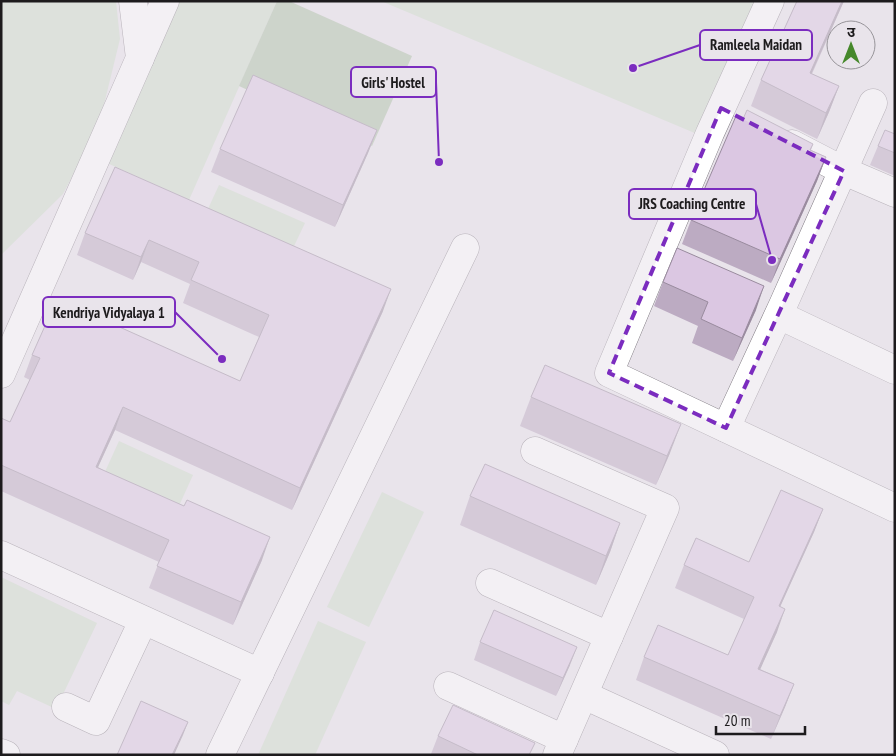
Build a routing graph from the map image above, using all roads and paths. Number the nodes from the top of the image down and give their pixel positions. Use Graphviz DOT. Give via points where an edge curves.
graph roads {
  1 [pos="133,1"];
  2 [pos="165,1"];
  3 [pos="770,1"];
  4 [pos="140,58"];
  5 [pos="874,103"];
  6 [pos="721,108"];
  7 [pos="747,122"];
  8 [pos="774,135"];
  9 [pos="844,171"];
  10 [pos="895,193"];
  11 [pos="465,248"];
  12 [pos="660,251"];
  13 [pos="687,263"];
  14 [pos="757,293"];
  15 [pos="781,310"];
  16 [pos="895,370"];
  17 [pos="1,374"];
  18 [pos="726,428"];
  19 [pos="535,451"];
  20 [pos="895,508"];
  21 [pos="1,555"];
  22 [pos="490,583"];
  23 [pos="143,621"];
  24 [pos="610,636"];
  25 [pos="260,673"];
  26 [pos="448,686"];
  27 [pos="584,695"];
  28 [pos="66,707"];
  29 [pos="561,747"];
  30 [pos="1,753"];
  31 [pos="6,755"];
  32 [pos="220,755"];
  33 [pos="714,755"];
  1 -- 4 [label="street"];
  2 -- 4 [label="street"];
  3 -- 6 [label="street"];
  4 -- 17 [label="street"];
  5 -- 9 [label="street"];
  6 -- 7 [label="street"];
  6 -- 12 [label="street"];
  8 -- 9 [label="street"];
  9 -- 10 [label="street"];
  9 -- 15 [label="street"];
  11 -- 25 [label="street"];
  12 -- 13 [label="street"];
  12 -- 18 [label="street" via="609,374"];
  14 -- 15 [label="street"];
  15 -- 16 [label="street"];
  15 -- 18 [label="street"];
  18 -- 20 [label="street"];
  19 -- 24 [label="street" via="665,508"];
  21 -- 23 [label="street"];
  22 -- 24 [label="street"];
  23 -- 25 [label="street"];
  23 -- 28 [label="street" via="96,721"];
  24 -- 27 [label="street"];
  25 -- 32 [label="street"];
  26 -- 29 [label="street"];
  27 -- 29 [label="street"];
  27 -- 33 [label="street"];
  30 -- 31 [label="street"];
}
